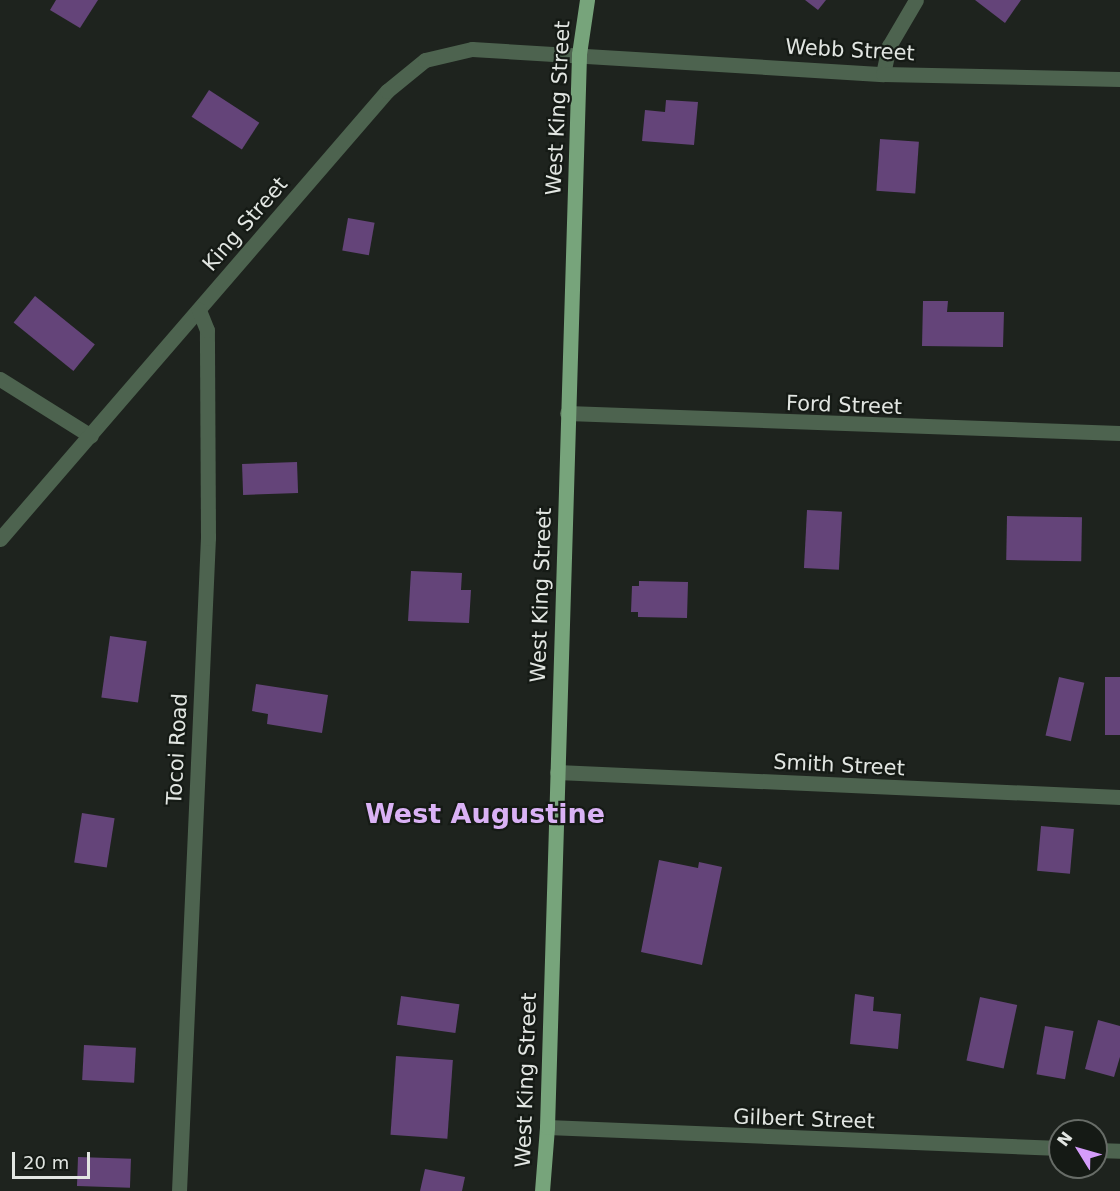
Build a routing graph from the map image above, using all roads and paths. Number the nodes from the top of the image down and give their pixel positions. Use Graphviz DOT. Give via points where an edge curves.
graph roads {
  1 [pos="587,0"];
  2 [pos="916,0"];
  3 [pos="579,54"];
  4 [pos="883,74"];
  5 [pos="1120,79"];
  6 [pos="199,310"];
  7 [pos="0,379"];
  8 [pos="567,414"];
  9 [pos="1120,433"];
  10 [pos="91,436"];
  11 [pos="0,540"];
  12 [pos="557,772"];
  13 [pos="1120,797"];
  14 [pos="547,1127"];
  15 [pos="1048,1148"];
  16 [pos="179,1191"];
  17 [pos="542,1191"];
  1 -- 3 [label="main road, West King Street"];
  2 -- 4 [label="street" via="889,46"];
  3 -- 4 [label="street, Webb Street"];
  3 -- 6 [label="street, King Street" via="464,50 424,60 404,74"];
  3 -- 8 [label="main road, West King Street"];
  4 -- 5 [label="street, Webb Street"];
  6 -- 10 [label="street, King Street"];
  6 -- 16 [label="street, Tocoi Road" via="207,330 208,538"];
  7 -- 10 [label="street"];
  8 -- 9 [label="street, Ford Street"];
  8 -- 12 [label="main road, West King Street"];
  10 -- 11 [label="street, King Street"];
  12 -- 13 [label="street, Smith Street"];
  12 -- 14 [label="main road, West King Street"];
  14 -- 15 [label="street, Gilbert Street"];
  14 -- 17 [label="main road, West King Street"];
}
